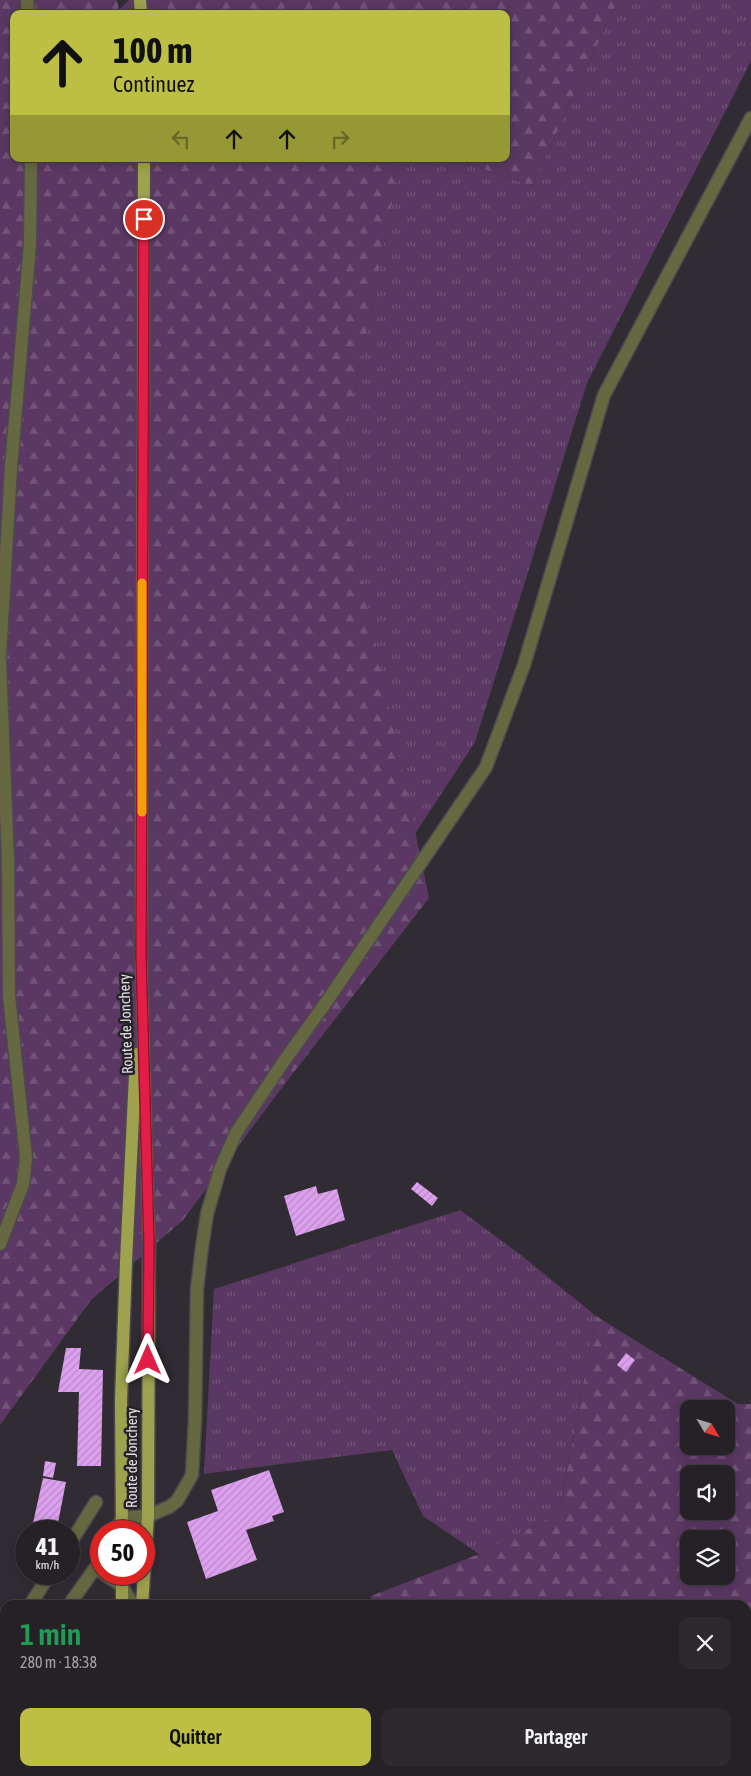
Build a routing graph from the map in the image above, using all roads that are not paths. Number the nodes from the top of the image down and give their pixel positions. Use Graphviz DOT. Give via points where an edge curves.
graph roads {
  1 [pos="751,118"];
  2 [pos="31,162"];
  3 [pos="144,162"];
  4 [pos="0,656"];
  5 [pos="0,661"];
  6 [pos="141,956"];
  7 [pos="0,1244"];
  8 [pos="96,1502"];
  9 [pos="148,1516"];
  10 [pos="122,1518"];
  11 [pos="80,1527"];
  12 [pos="90,1582"];
  13 [pos="43,1585"];
  14 [pos="122,1585"];
  15 [pos="124,1585"];
  16 [pos="33,1600"];
  17 [pos="73,1600"];
  18 [pos="122,1600"];
  19 [pos="131,1600"];
  20 [pos="142,1600"];
  1 -- 9 [label="street" via="604,395 524,665 486,767 236,1133 220,1169 207,1214 197,1289 192,1476 177,1500"];
  2 -- 4 [label="street" via="30,244 11,468"];
  3 -- 6 [label="main road"];
  5 -- 7 [label="street" via="8,861 9,996 26,1158 23,1184"];
  6 -- 9 [label="main road, Route de Jonchery" via="149,1244"];
  6 -- 10 [label="main road, Route de Jonchery" via="121,1401"];
  8 -- 11 [label="street"];
  9 -- 10 [label="street"];
  9 -- 20 [label="main road, Route de Jonchery"];
  12 -- 17 [label="street"];
  13 -- 16 [label="street"];
  14 -- 18 [label="main road"];
  15 -- 19 [label="street"];
}
